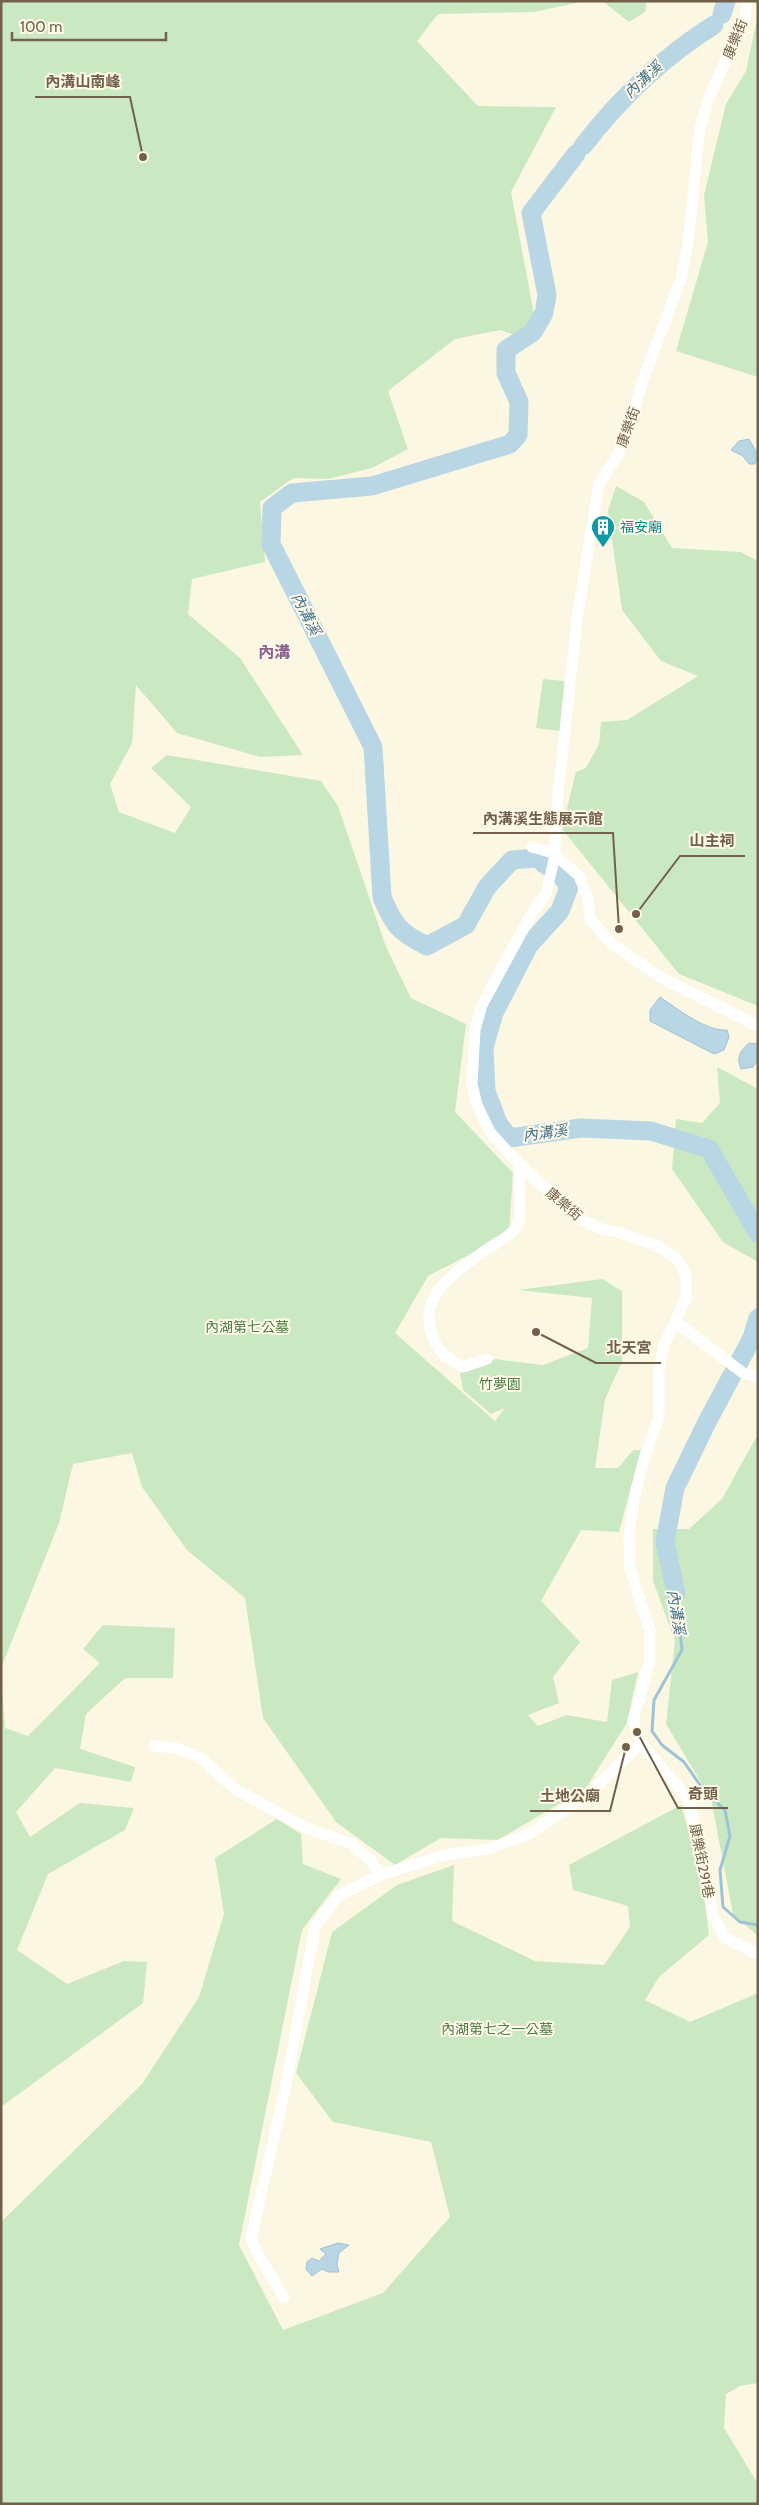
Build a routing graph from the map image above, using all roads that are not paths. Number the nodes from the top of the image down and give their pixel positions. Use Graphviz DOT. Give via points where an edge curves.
graph roads {
  1 [pos="747,1"];
  2 [pos="532,847"];
  3 [pos="553,857"];
  4 [pos="758,1026"];
  5 [pos="519,1164"];
  6 [pos="676,1322"];
  7 [pos="486,1359"];
  8 [pos="758,1377"];
  9 [pos="634,1499"];
  10 [pos="641,1743"];
  11 [pos="154,1746"];
  12 [pos="380,1875"];
  13 [pos="758,1954"];
  14 [pos="284,2297"];
  1 -- 3 [label="street, 康樂街" via="745,18 710,95 700,128 688,244 681,279 642,380 631,423 618,454 599,484 577,619"];
  2 -- 3 [label="street"];
  3 -- 4 [label="street" via="579,876 588,898 590,919 612,944 660,977"];
  3 -- 5 [label="street, 康樂街" via="546,893 482,1005 473,1051 472,1084 477,1104 490,1132"];
  5 -- 6 [label="street, 康樂街" via="582,1220 660,1247 677,1260 686,1275 686,1298"];
  5 -- 7 [label="street" via="519,1222 512,1233 450,1277 430,1302 427,1316 432,1336 445,1358 463,1366"];
  6 -- 8 [label="street" via="743,1373"];
  6 -- 9 [label="street, 康樂街" via="664,1345 659,1370 659,1417"];
  9 -- 10 [label="street, 康樂街291巷" via="629,1536 630,1568 650,1631 650,1660 633,1721"];
  10 -- 12 [label="street" via="592,1791 529,1834 488,1849 445,1855"];
  10 -- 13 [label="street, 康樂街291巷" via="689,1800 713,1915 725,1938"];
  11 -- 12 [label="street" via="176,1748 202,1758 235,1789 308,1828 351,1843 371,1860"];
  12 -- 14 [label="street" via="338,1896 315,1926 286,2085 251,2238 258,2256"];
}
